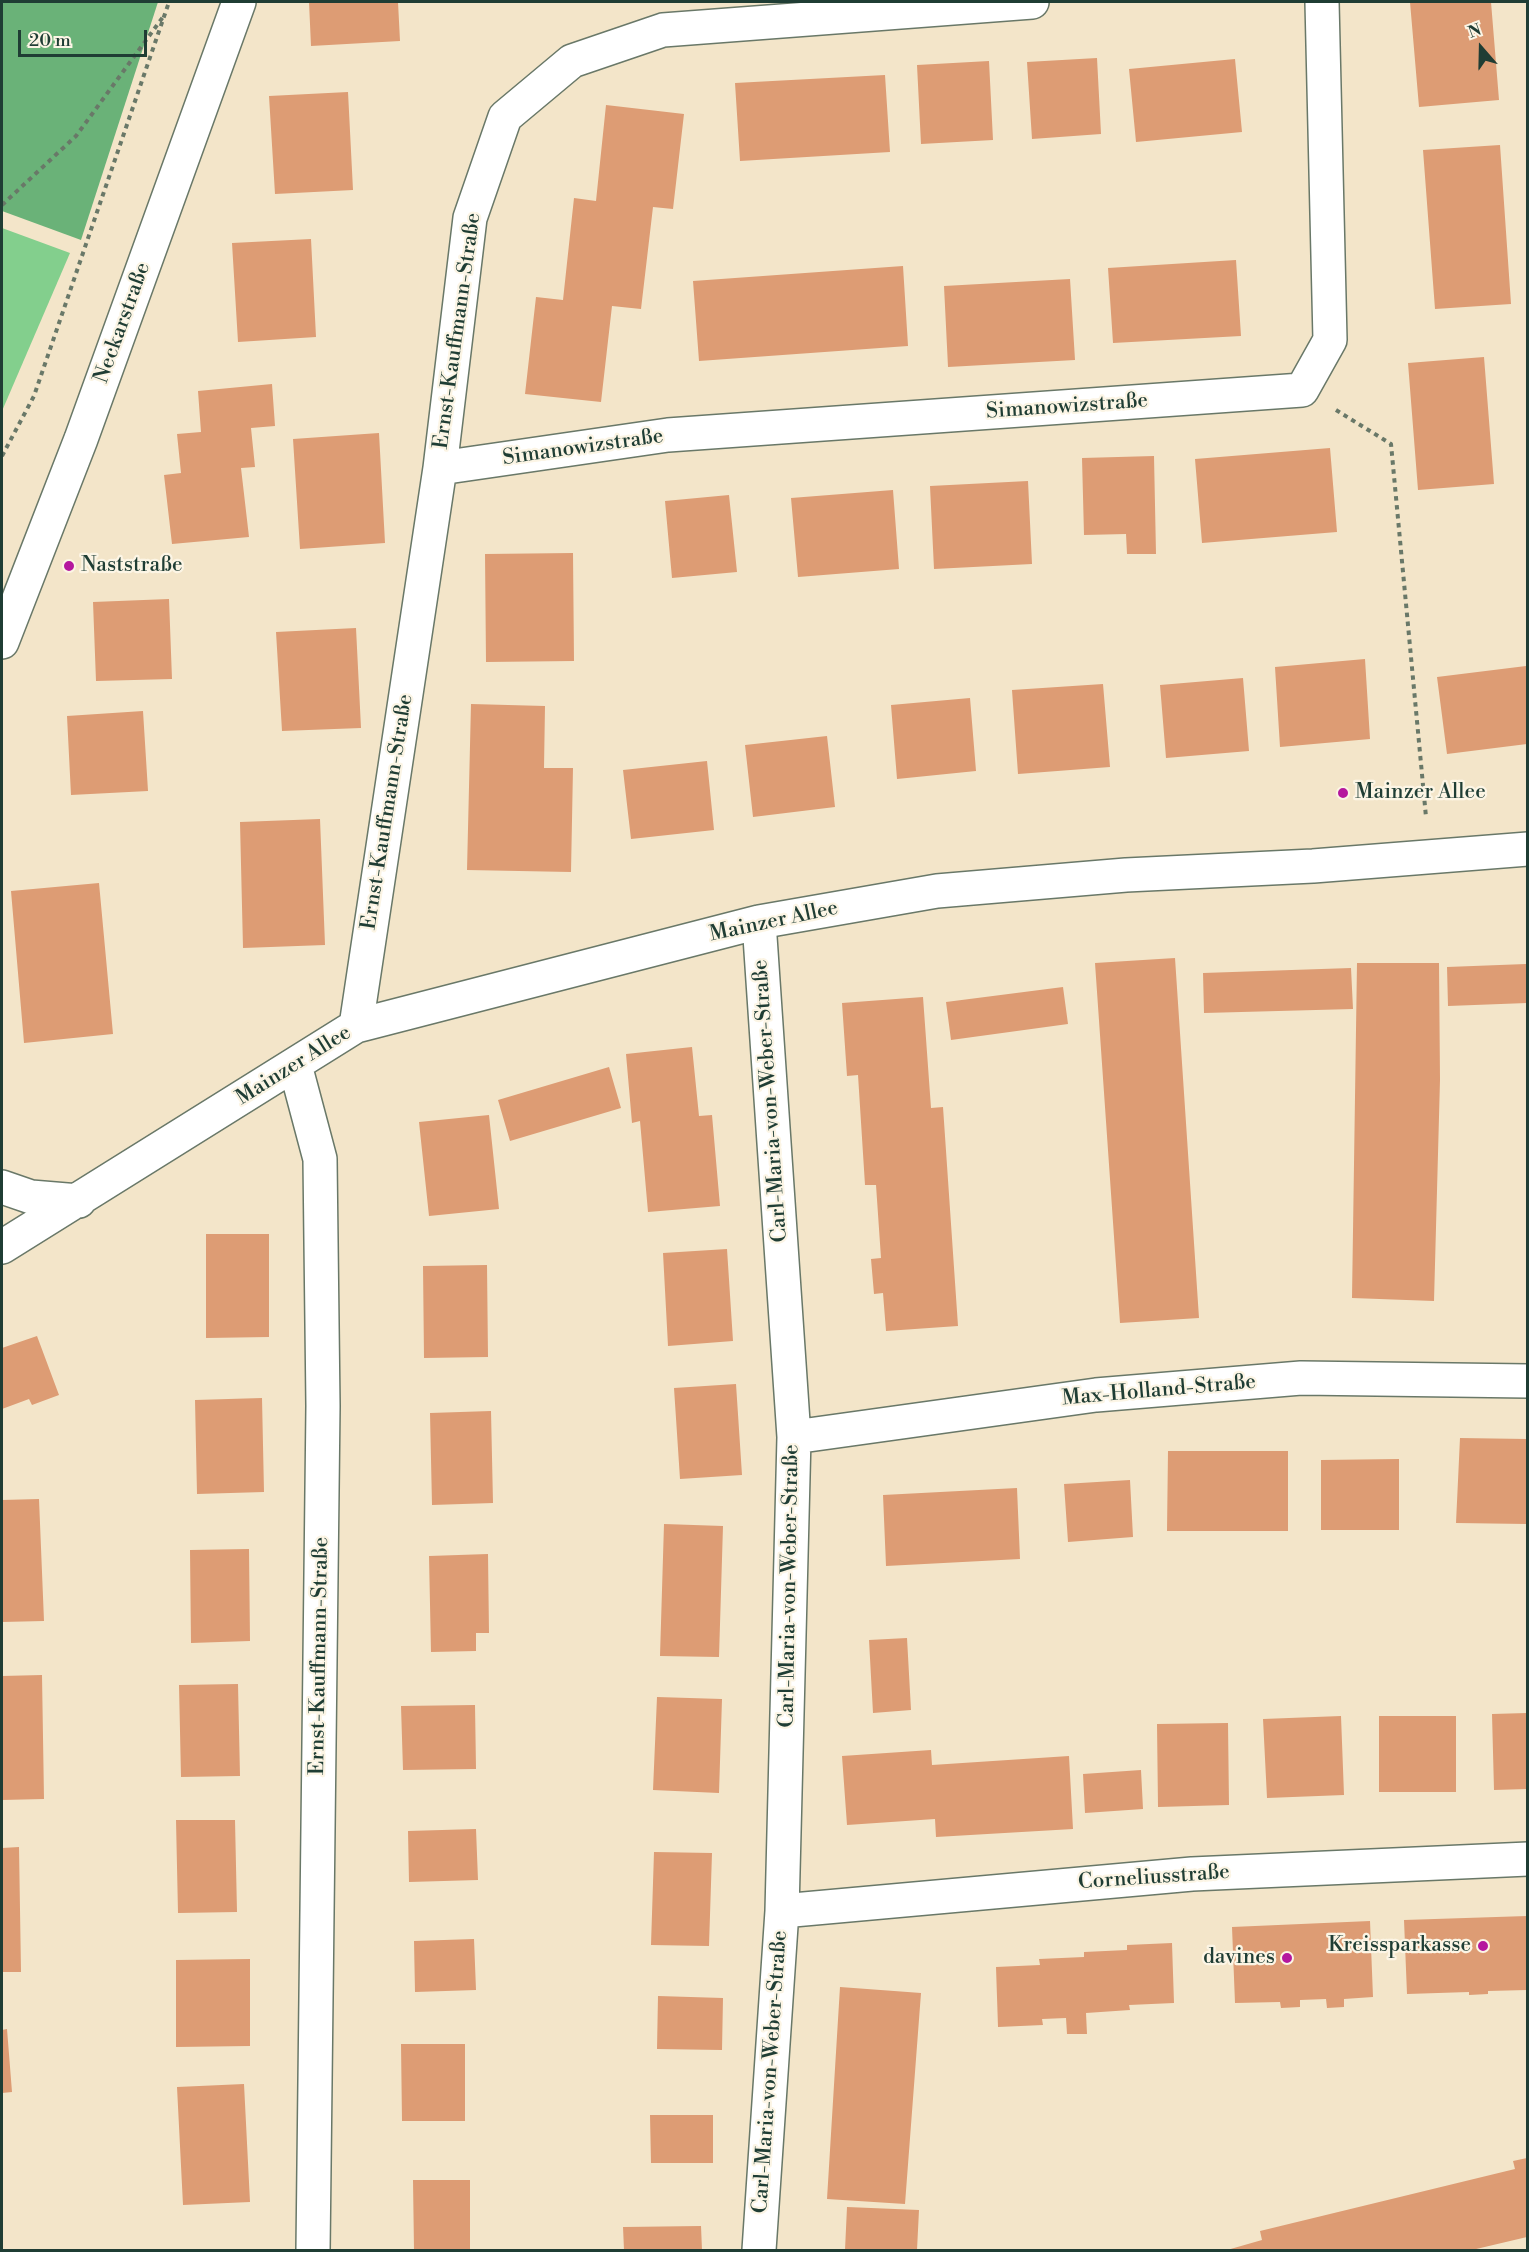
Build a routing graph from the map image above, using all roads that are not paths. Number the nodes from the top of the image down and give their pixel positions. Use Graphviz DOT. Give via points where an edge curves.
graph roads {
  1 [pos="239,2"];
  2 [pos="1032,2"];
  3 [pos="1322,2"];
  4 [pos="440,468"];
  5 [pos="2,642"];
  6 [pos="1527,849"];
  7 [pos="759,922"];
  8 [pos="356,1026"];
  9 [pos="295,1065"];
  10 [pos="2,1187"];
  11 [pos="79,1201"];
  12 [pos="2,1248"];
  13 [pos="1527,1381"];
  14 [pos="794,1437"];
  15 [pos="1527,1859"];
  16 [pos="782,1911"];
  17 [pos="313,2250"];
  18 [pos="759,2250"];
  1 -- 5 [label="street, Neckarstraße" via="81,439"];
  2 -- 4 [label="street, Ernst-Kauffmann-Straße" via="663,30 572,61 505,117 470,218"];
  3 -- 4 [label="street, Simanowizstraße" via="1330,340 1302,390 668,435"];
  4 -- 8 [label="street, Ernst-Kauffmann-Straße"];
  6 -- 7 [label="street, Mainzer Allee" via="937,891"];
  7 -- 8 [label="street, Mainzer Allee"];
  7 -- 14 [label="street, Carl-Maria-von-Weber-Straße"];
  8 -- 9 [label="street, Mainzer Allee"];
  9 -- 11 [label="street, Mainzer Allee"];
  9 -- 17 [label="street, Ernst-Kauffmann-Straße" via="320,1159 323,1406"];
  10 -- 11 [label="street" via="31,1197"];
  11 -- 12 [label="street, Mainzer Allee"];
  13 -- 14 [label="street, Max-Holland-Straße" via="1301,1378 1096,1395"];
  14 -- 16 [label="street, Carl-Maria-von-Weber-Straße"];
  15 -- 16 [label="street, Corneliusstraße" via="1192,1874"];
  16 -- 18 [label="street, Carl-Maria-von-Weber-Straße"];
}
